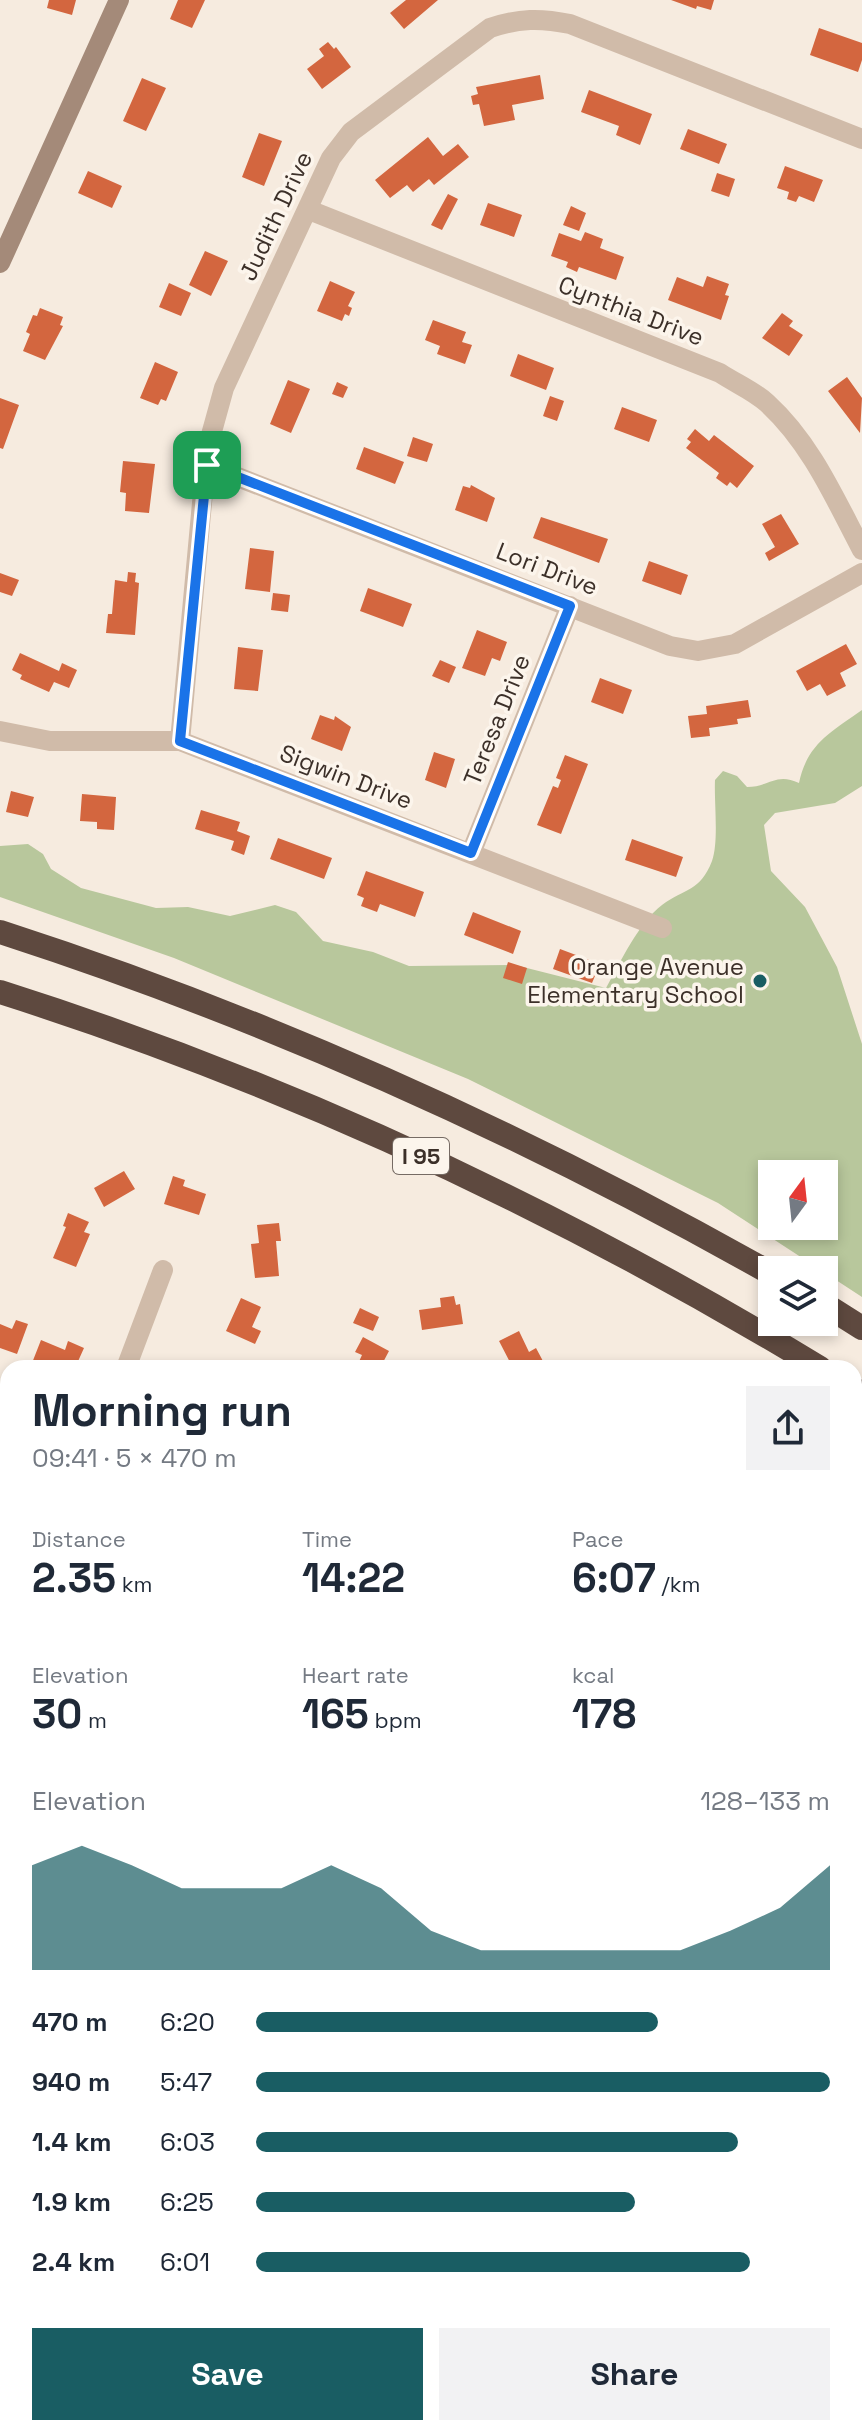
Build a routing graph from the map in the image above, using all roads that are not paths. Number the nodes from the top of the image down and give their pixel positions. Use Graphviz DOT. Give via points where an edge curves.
graph roads {
  1 [pos="119,0"];
  2 [pos="862,139"];
  3 [pos="309,210"];
  4 [pos="0,263"];
  5 [pos="207,465"];
  6 [pos="862,550"];
  7 [pos="862,573"];
  8 [pos="570,606"];
  9 [pos="0,731"];
  10 [pos="180,741"];
  11 [pos="471,853"];
  12 [pos="662,928"];
  13 [pos="0,932"];
  14 [pos="0,992"];
  15 [pos="758,1266"];
  16 [pos="163,1270"];
  17 [pos="838,1313"];
  18 [pos="862,1328"];
  19 [pos="129,1360"];
  20 [pos="806,1360"];
  1 -- 4 [label="main road"];
  2 -- 3 [label="street, Judith Drive" via="570,24 517,19 490,28 351,132 331,158"];
  3 -- 5 [label="street, Judith Drive" via="224,388"];
  3 -- 6 [label="street, Cynthia Drive" via="720,373 765,402 790,427"];
  5 -- 8 [label="street, Lori Drive"];
  5 -- 10 [label="street, Judith Drive"];
  7 -- 8 [label="street, Lori Drive" via="745,640 712,651 670,646"];
  8 -- 11 [label="street, Teresa Drive"];
  9 -- 10 [label="street, Sigwin Drive" via="50,741"];
  10 -- 11 [label="street, Sigwin Drive"];
  11 -- 12 [label="street, Sigwin Drive"];
  13 -- 15 [label="highway, I 95" via="191,999 374,1073 591,1175"];
  14 -- 20 [label="highway, I 95" via="206,1065 446,1167 621,1255"];
  16 -- 19 [label="street"];
  17 -- 18 [label="highway"];
}
